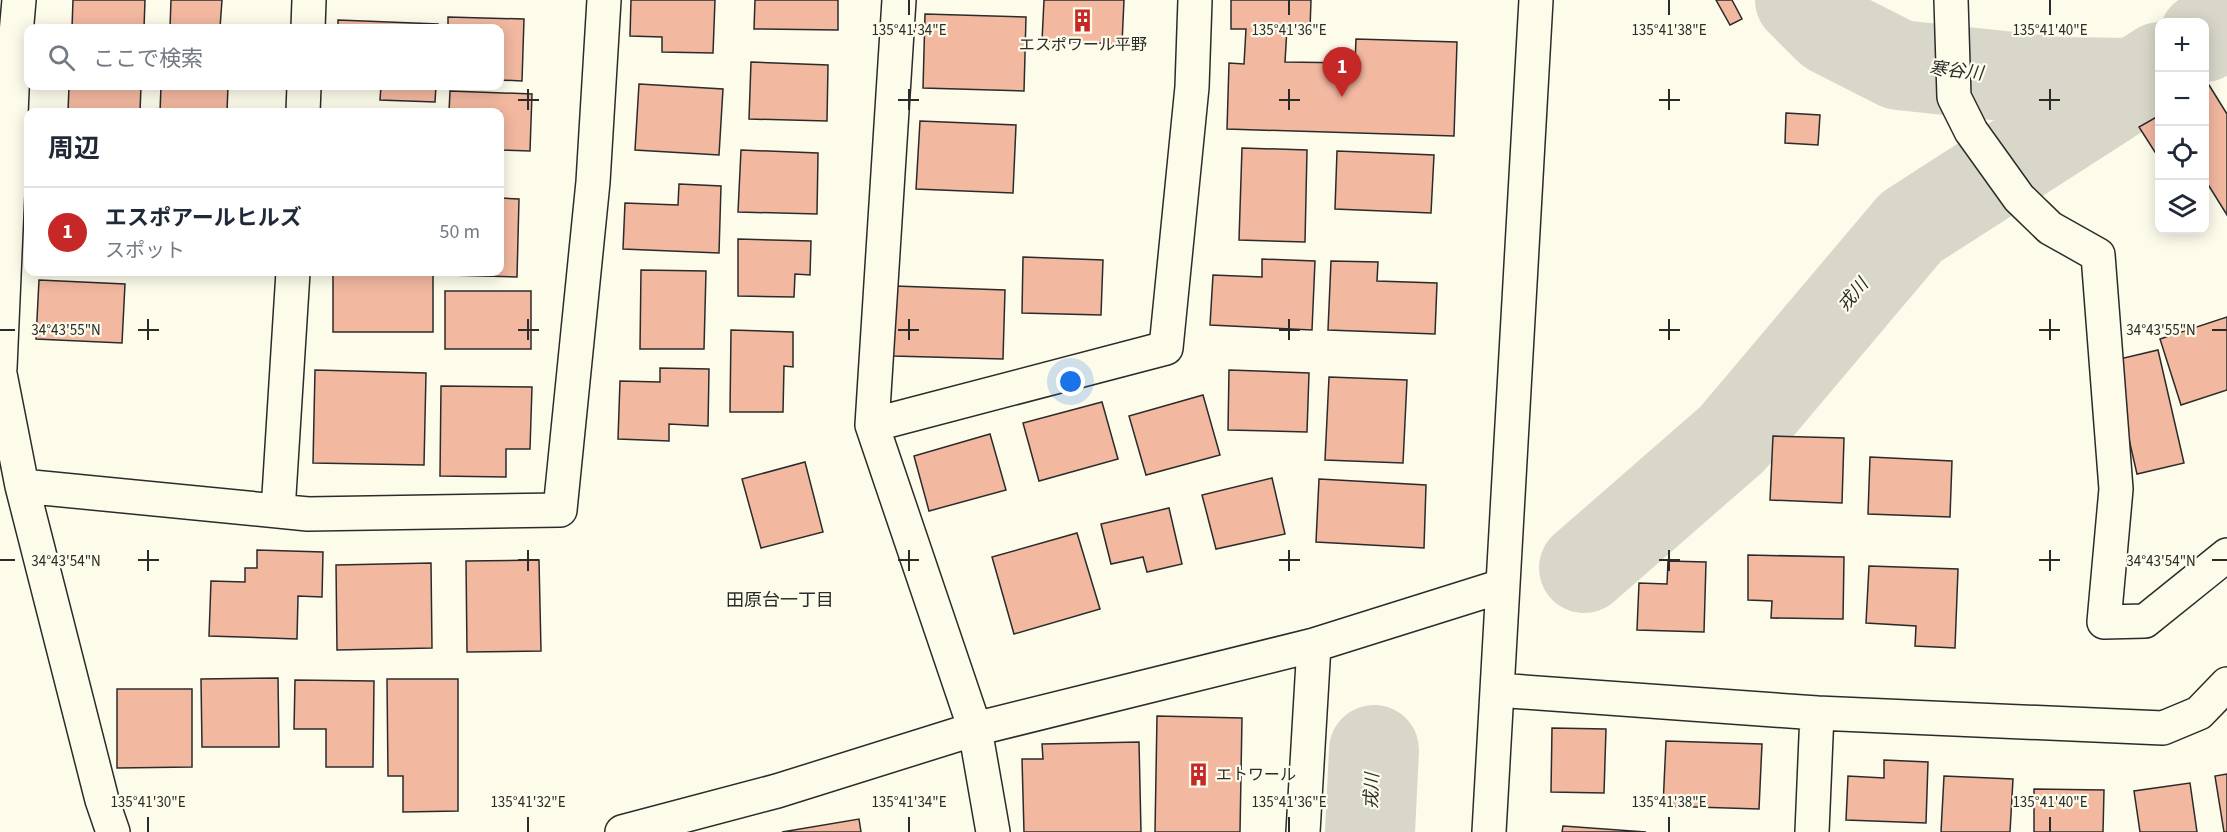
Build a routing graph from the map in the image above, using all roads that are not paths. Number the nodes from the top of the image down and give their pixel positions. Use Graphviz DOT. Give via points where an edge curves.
graph roads {
  1 [pos="19,0"];
  2 [pos="309,0"];
  3 [pos="604,0"];
  4 [pos="900,0"];
  5 [pos="1196,0"];
  6 [pos="1536,0"];
  7 [pos="1952,1"];
  8 [pos="308,24"];
  9 [pos="304,90"];
  10 [pos="303,108"];
  11 [pos="4,171"];
  12 [pos="293,276"];
  13 [pos="0,368"];
  14 [pos="0,374"];
  15 [pos="872,425"];
  16 [pos="22,486"];
  17 [pos="278,511"];
  18 [pos="2227,555"];
  19 [pos="1503,586"];
  20 [pos="1314,645"];
  21 [pos="2227,684"];
  22 [pos="1497,690"];
  23 [pos="1817,713"];
  24 [pos="975,729"];
  25 [pos="113,832"];
  26 [pos="622,832"];
  27 [pos="993,832"];
  28 [pos="1303,832"];
  29 [pos="1489,832"];
  30 [pos="1812,832"];
  1 -- 11 [label="street"];
  2 -- 8 [label="street"];
  3 -- 17 [label="street" via="593,182 560,510 308,514"];
  4 -- 15 [label="street"];
  5 -- 15 [label="street" via="1192,87 1166,348"];
  6 -- 19 [label="street"];
  7 -- 18 [label="street" via="1954,97 1971,131 2019,198 2050,228 2098,255 2116,489 2104,622 2145,621"];
  9 -- 10 [label="street"];
  11 -- 13 [label="street"];
  12 -- 17 [label="street"];
  14 -- 16 [label="street"];
  15 -- 24 [label="street"];
  16 -- 17 [label="street"];
  16 -- 25 [label="street"];
  19 -- 20 [label="street"];
  19 -- 22 [label="street"];
  20 -- 24 [label="street"];
  20 -- 28 [label="street"];
  21 -- 23 [label="street" via="2199,713 2163,728"];
  22 -- 23 [label="street"];
  22 -- 29 [label="street"];
  23 -- 30 [label="street"];
  24 -- 26 [label="street" via="777,791"];
  24 -- 27 [label="street"];
}
